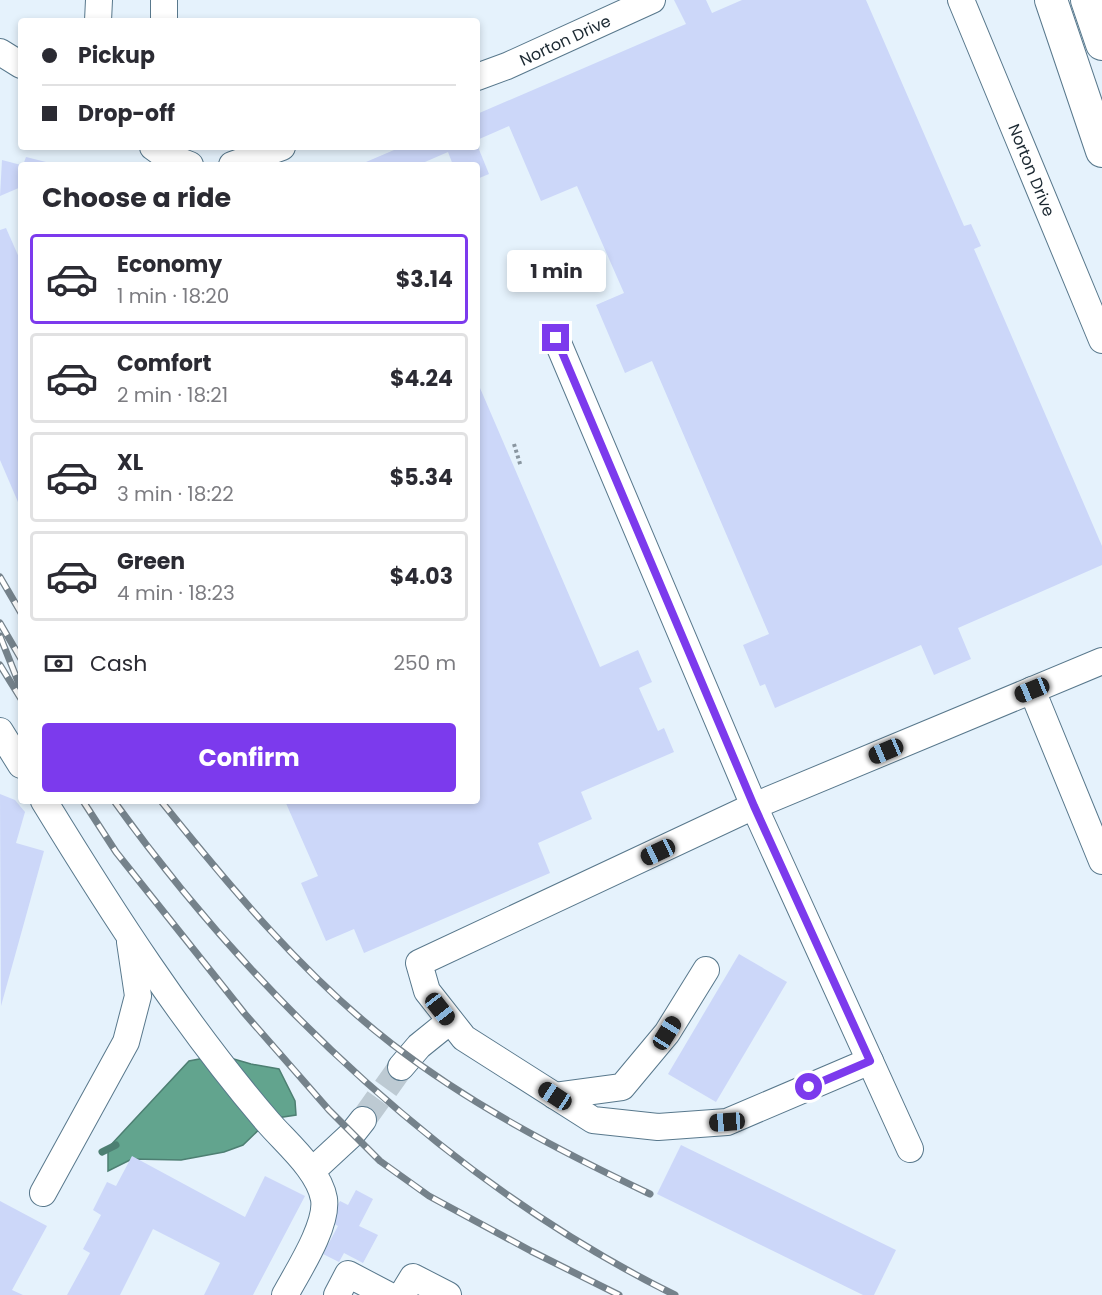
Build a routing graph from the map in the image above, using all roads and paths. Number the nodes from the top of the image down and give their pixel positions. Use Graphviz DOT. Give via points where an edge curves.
graph roads {
  1 [pos="99,0"];
  2 [pos="164,0"];
  3 [pos="652,0"];
  4 [pos="961,0"];
  5 [pos="1051,0"];
  6 [pos="1088,0"];
  7 [pos="98,18"];
  8 [pos="164,18"];
  9 [pos="1102,45"];
  10 [pos="0,52"];
  11 [pos="18,63"];
  12 [pos="480,76"];
  13 [pos="160,150"];
  14 [pos="274,150"];
  15 [pos="1102,151"];
  16 [pos="184,162"];
  17 [pos="240,162"];
  18 [pos="556,338"];
  19 [pos="1102,340"];
  20 [pos="513,444"];
  21 [pos="521,468"];
  22 [pos="1102,661"];
  23 [pos="1032,690"];
  24 [pos="0,731"];
  25 [pos="18,760"];
  26 [pos="46,804"];
  27 [pos="754,806"];
  28 [pos="1102,861"];
  29 [pos="130,936"];
  30 [pos="706,970"];
  31 [pos="450,1021"];
  32 [pos="870,1061"];
  33 [pos="401,1067"];
  34 [pos="555,1096"];
  35 [pos="363,1120"];
  36 [pos="910,1149"];
  37 [pos="312,1172"];
  38 [pos="43,1193"];
  39 [pos="285,1295"];
  40 [pos="337,1295"];
  41 [pos="388,1295"];
  42 [pos="402,1295"];
  43 [pos="448,1295"];
  1 -- 7 [label="street"];
  2 -- 8 [label="street"];
  3 -- 12 [label="street, Norton Drive"];
  4 -- 19 [label="street, Norton Drive"];
  5 -- 15 [label="main road"];
  6 -- 9 [label="main road"];
  10 -- 11 [label="street"];
  13 -- 16 [label="street"];
  14 -- 17 [label="street"];
  18 -- 27 [label="street"];
  20 -- 21 [label="path"];
  22 -- 23 [label="street"];
  23 -- 27 [label="street"];
  23 -- 28 [label="street"];
  24 -- 25 [label="street"];
  26 -- 29 [label="street"];
  27 -- 31 [label="street" via="419,963 427,991"];
  27 -- 32 [label="street"];
  29 -- 37 [label="street" via="211,1053"];
  29 -- 38 [label="street" via="138,996 126,1042"];
  30 -- 34 [label="street" via="667,1033 622,1087"];
  31 -- 33 [label="street"];
  31 -- 34 [label="street" via="464,1038"];
  32 -- 34 [label="street" via="727,1122 658,1127 593,1120"];
  32 -- 36 [label="street"];
  35 -- 37 [label="street"];
  37 -- 39 [label="street" via="324,1199 321,1221"];
  40 -- 41 [label="street" via="348,1274"];
  42 -- 43 [label="street" via="413,1277"];
}
